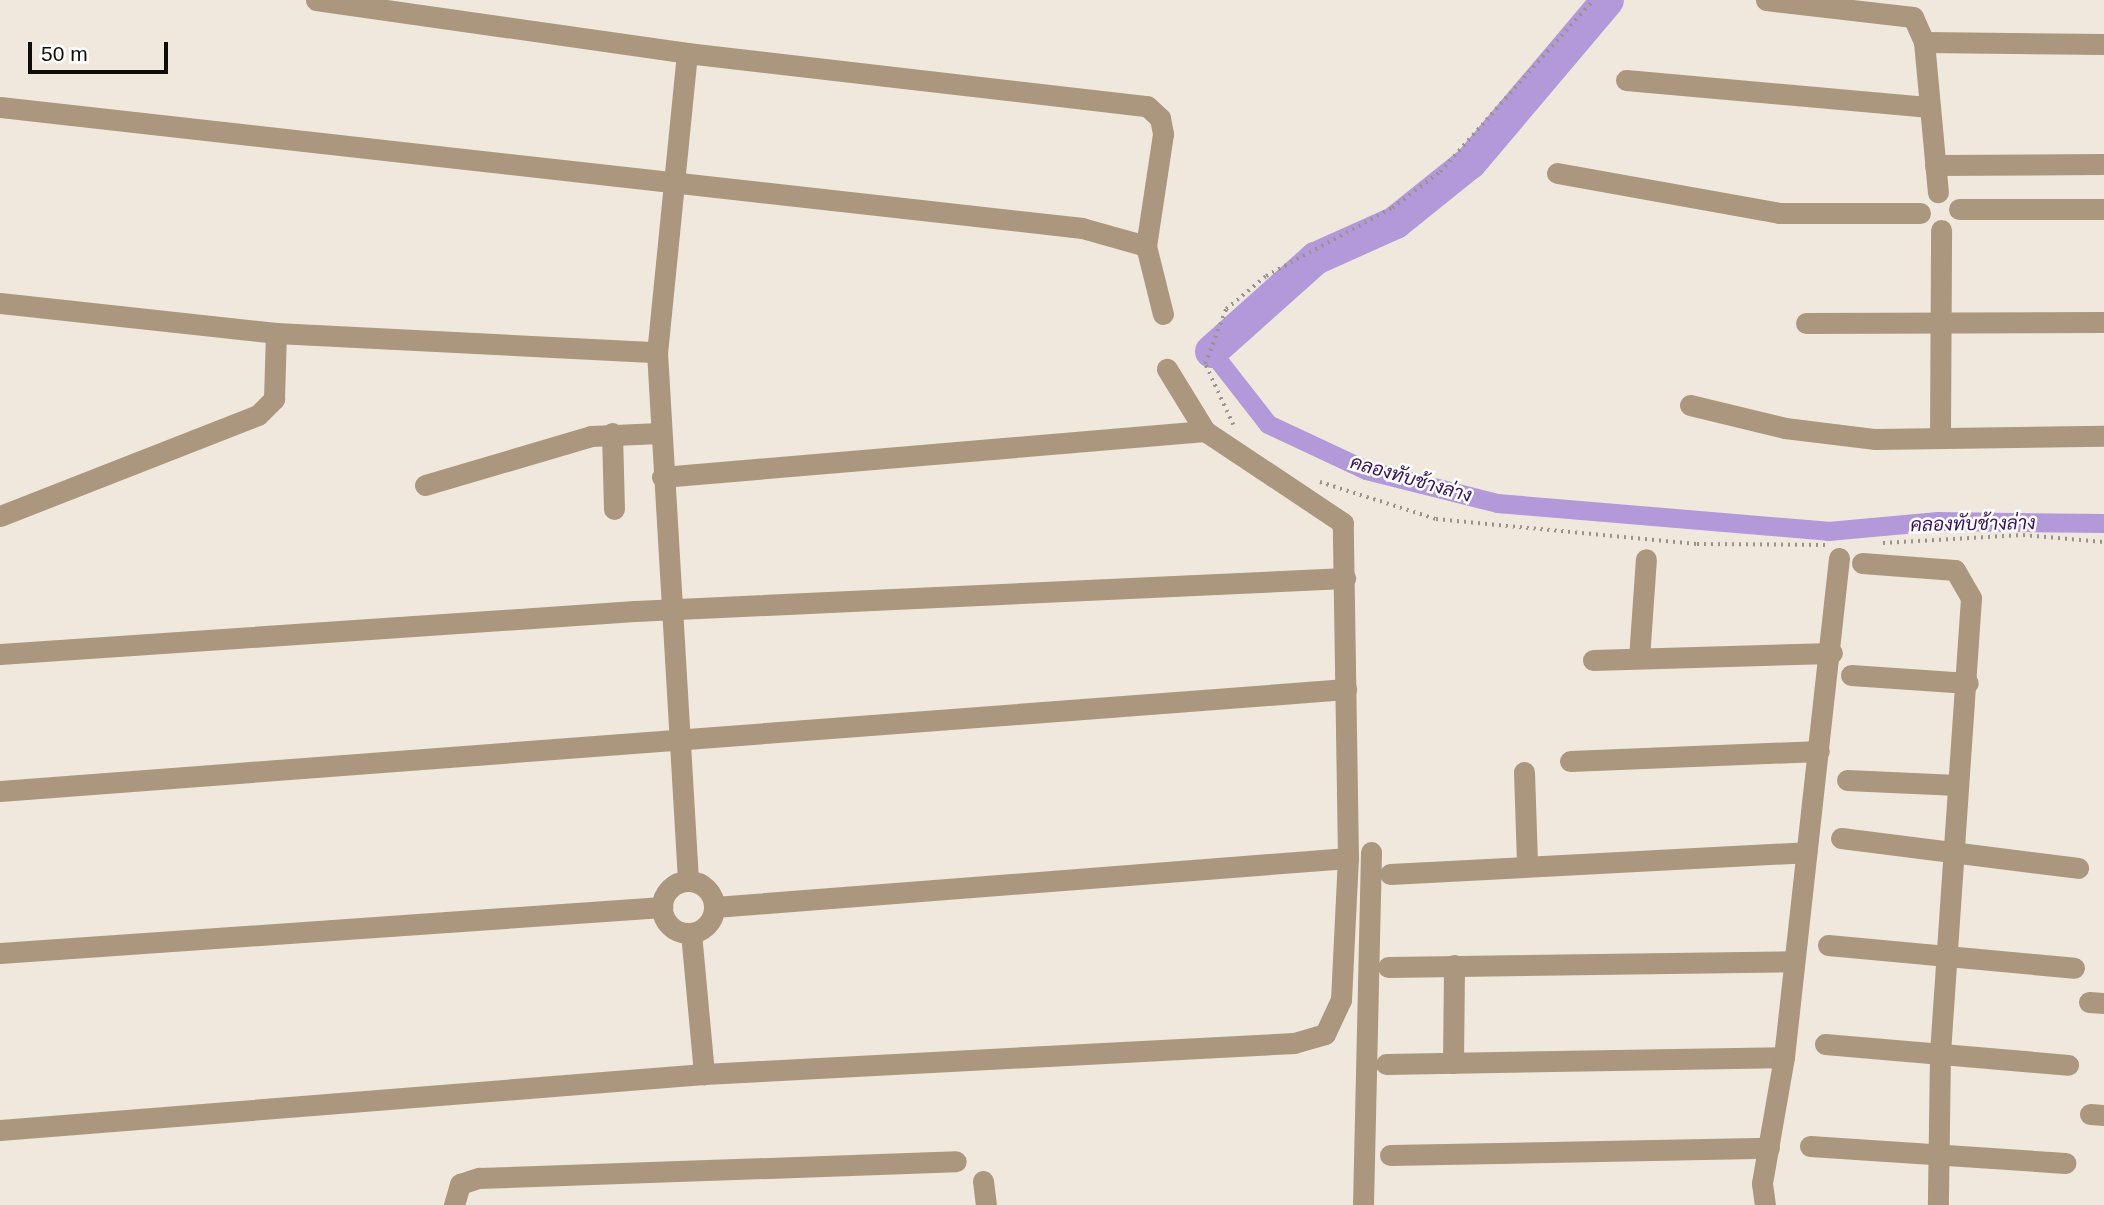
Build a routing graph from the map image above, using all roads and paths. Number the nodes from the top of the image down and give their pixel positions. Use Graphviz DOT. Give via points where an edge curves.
graph roads {
  1 [pos="316,0"];
  2 [pos="1593,0"];
  3 [pos="1766,0"];
  4 [pos="1924,42"];
  5 [pos="2104,44"];
  6 [pos="687,53"];
  7 [pos="1626,80"];
  8 [pos="0,107"];
  9 [pos="1930,107"];
  10 [pos="2104,164"];
  11 [pos="1935,165"];
  12 [pos="1557,173"];
  13 [pos="674,182"];
  14 [pos="1938,192"];
  15 [pos="1959,209"];
  16 [pos="2104,209"];
  17 [pos="1920,213"];
  18 [pos="1941,230"];
  19 [pos="1146,246"];
  20 [pos="0,303"];
  21 [pos="1163,314"];
  22 [pos="1806,323"];
  23 [pos="2104,323"];
  24 [pos="1939,327"];
  25 [pos="276,333"];
  26 [pos="657,352"];
  27 [pos="1167,369"];
  28 [pos="1690,405"];
  29 [pos="1236,430"];
  30 [pos="1205,431"];
  31 [pos="612,433"];
  32 [pos="660,433"];
  33 [pos="2104,436"];
  34 [pos="1940,438"];
  35 [pos="662,477"];
  36 [pos="1316,480"];
  37 [pos="425,485"];
  38 [pos="614,509"];
  39 [pos="0,516"];
  40 [pos="2104,542"];
  41 [pos="1876,543"];
  42 [pos="1835,552"];
  43 [pos="1646,559"];
  44 [pos="1862,564"];
  45 [pos="1345,578"];
  46 [pos="667,610"];
  47 [pos="1832,653"];
  48 [pos="0,654"];
  49 [pos="1639,658"];
  50 [pos="1592,660"];
  51 [pos="1851,675"];
  52 [pos="1968,683"];
  53 [pos="1346,690"];
  54 [pos="681,736"];
  55 [pos="1819,751"];
  56 [pos="1570,761"];
  57 [pos="1524,772"];
  58 [pos="1847,780"];
  59 [pos="1957,785"];
  60 [pos="0,791"];
  61 [pos="1841,838"];
  62 [pos="1371,852"];
  63 [pos="1806,852"];
  64 [pos="1956,854"];
  65 [pos="1348,858"];
  66 [pos="1527,863"];
  67 [pos="2078,868"];
  68 [pos="1390,874"];
  69 [pos="688,880"];
  70 [pos="662,907"];
  71 [pos="715,907"];
  72 [pos="691,933"];
  73 [pos="1828,945"];
  74 [pos="0,953"];
  75 [pos="1949,955"];
  76 [pos="1793,961"];
  77 [pos="1454,965"];
  78 [pos="1388,967"];
  79 [pos="2074,968"];
  80 [pos="1825,1044"];
  81 [pos="1940,1053"];
  82 [pos="1784,1056"];
  83 [pos="1452,1063"];
  84 [pos="1386,1064"];
  85 [pos="2068,1065"];
  86 [pos="704,1074"];
  87 [pos="0,1130"];
  88 [pos="1810,1146"];
  89 [pos="1769,1147"];
  90 [pos="1390,1155"];
  91 [pos="1942,1158"];
  92 [pos="956,1161"];
  93 [pos="2065,1163"];
  94 [pos="983,1181"];
  95 [pos="1762,1183"];
  96 [pos="454,1205"];
  97 [pos="986,1205"];
  98 [pos="1363,1205"];
  99 [pos="1748,1205"];
  100 [pos="1765,1205"];
  101 [pos="1938,1205"];
  1 -- 6 [label="street"];
  2 -- 29 [label="path" via="1440,172 1392,208 1266,276 1226,309 1205,364"];
  3 -- 4 [label="street" via="1899,12 1913,17"];
  4 -- 5 [label="street"];
  4 -- 9 [label="street"];
  6 -- 13 [label="street"];
  6 -- 19 [label="street" via="1147,106 1160,118 1163,135"];
  7 -- 9 [label="street"];
  8 -- 13 [label="street"];
  9 -- 11 [label="street"];
  10 -- 11 [label="street"];
  11 -- 14 [label="street"];
  12 -- 17 [label="street" via="1779,213"];
  13 -- 19 [label="street" via="1082,228"];
  13 -- 26 [label="street"];
  14 -- 15 [label="street" via="1952,196"];
  14 -- 17 [label="street" via="1925,199"];
  15 -- 16 [label="street"];
  15 -- 18 [label="street" via="1954,223"];
  17 -- 18 [label="street" via="1927,226"];
  18 -- 24 [label="street"];
  19 -- 21 [label="street"];
  20 -- 25 [label="street"];
  22 -- 24 [label="street"];
  23 -- 24 [label="street"];
  24 -- 34 [label="street"];
  25 -- 26 [label="street"];
  25 -- 39 [label="street" via="274,399 258,415"];
  26 -- 32 [label="street"];
  27 -- 30 [label="street"];
  28 -- 34 [label="street" via="1830,435"];
  30 -- 35 [label="street"];
  30 -- 45 [label="street" via="1284,486 1333,510 1346,537"];
  31 -- 32 [label="street"];
  31 -- 37 [label="street"];
  31 -- 38 [label="street"];
  32 -- 35 [label="street"];
  33 -- 34 [label="street"];
  35 -- 46 [label="street"];
  36 -- 42 [label="path" via="1436,519"];
  40 -- 41 [label="path" via="2023,535"];
  42 -- 47 [label="street"];
  43 -- 49 [label="street"];
  44 -- 52 [label="street" via="1955,570 1964,578 1971,598"];
  45 -- 46 [label="street"];
  45 -- 53 [label="street"];
  46 -- 48 [label="street"];
  46 -- 54 [label="street"];
  47 -- 49 [label="street"];
  47 -- 55 [label="street"];
  49 -- 50 [label="street"];
  51 -- 52 [label="street"];
  52 -- 59 [label="street"];
  53 -- 54 [label="street"];
  53 -- 65 [label="street"];
  54 -- 60 [label="street"];
  54 -- 69 [label="street"];
  55 -- 56 [label="street"];
  55 -- 63 [label="street"];
  57 -- 66 [label="street"];
  58 -- 59 [label="street"];
  59 -- 64 [label="street"];
  61 -- 64 [label="street"];
  62 -- 98 [label="street"];
  63 -- 66 [label="street"];
  63 -- 76 [label="street"];
  64 -- 67 [label="street"];
  64 -- 75 [label="street"];
  65 -- 71 [label="street"];
  65 -- 86 [label="street" via="1341,1000 1334,1023 1314,1041"];
  66 -- 68 [label="street"];
  69 -- 70 [label="street" via="673,886"];
  69 -- 71 [label="street" via="704,886"];
  70 -- 72 [label="street" via="674,929"];
  70 -- 74 [label="street"];
  71 -- 72 [label="street" via="705,927"];
  72 -- 86 [label="street"];
  73 -- 75 [label="street"];
  75 -- 79 [label="street"];
  75 -- 81 [label="street"];
  76 -- 77 [label="street"];
  76 -- 82 [label="street"];
  77 -- 78 [label="street"];
  77 -- 83 [label="street"];
  80 -- 81 [label="street"];
  81 -- 85 [label="street"];
  81 -- 91 [label="street"];
  82 -- 83 [label="street"];
  82 -- 89 [label="street"];
  83 -- 84 [label="street"];
  86 -- 87 [label="street"];
  88 -- 91 [label="street"];
  89 -- 90 [label="street"];
  89 -- 95 [label="street"];
  91 -- 93 [label="street"];
  91 -- 101 [label="street"];
  92 -- 96 [label="street" via="479,1178 460,1184"];
  94 -- 97 [label="street"];
  95 -- 99 [label="street"];
  95 -- 100 [label="street"];
}
